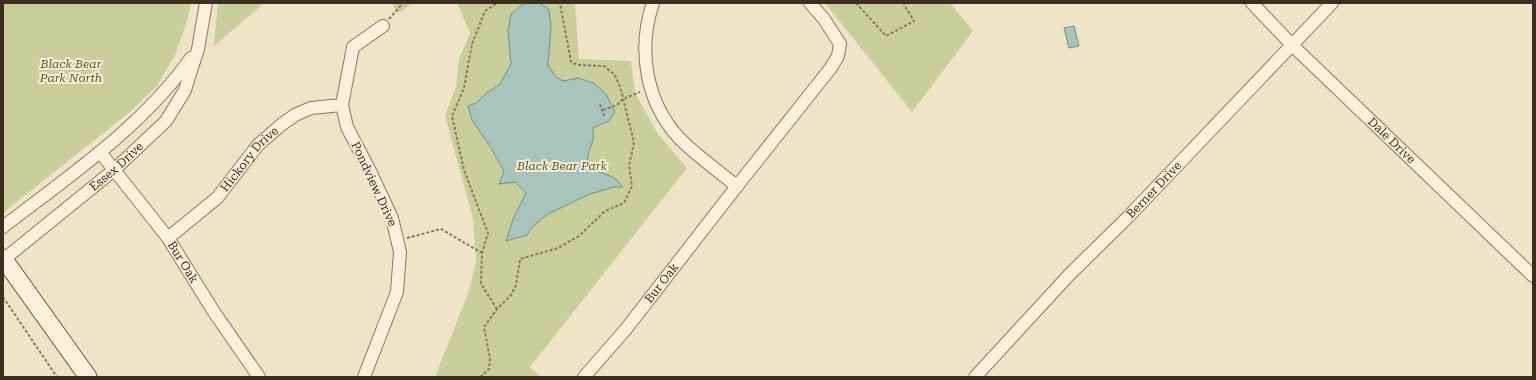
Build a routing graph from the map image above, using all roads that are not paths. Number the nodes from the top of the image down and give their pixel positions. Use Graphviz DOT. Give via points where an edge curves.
graph roads {
  1 [pos="206,3"];
  2 [pos="653,3"];
  3 [pos="810,3"];
  4 [pos="1252,3"];
  5 [pos="1332,3"];
  6 [pos="383,26"];
  7 [pos="1292,45"];
  8 [pos="198,49"];
  9 [pos="342,105"];
  10 [pos="100,152"];
  11 [pos="114,170"];
  12 [pos="737,186"];
  13 [pos="3,228"];
  14 [pos="168,238"];
  15 [pos="3,259"];
  16 [pos="1533,276"];
  17 [pos="88,377"];
  18 [pos="259,377"];
  19 [pos="364,377"];
  20 [pos="584,377"];
  21 [pos="975,377"];
  1 -- 8 [label="street, Essex Drive"];
  2 -- 12 [label="street" via="648,17 646,37 648,77 658,107 667,124 681,140"];
  3 -- 12 [label="street, Bur Oak" via="840,44 838,56 807,100"];
  4 -- 7 [label="street, Dale Drive"];
  5 -- 7 [label="street, Berner Drive"];
  6 -- 9 [label="street, Pondview Drive" via="353,47"];
  7 -- 16 [label="street, Dale Drive"];
  7 -- 21 [label="street, Berner Drive" via="1069,275"];
  8 -- 10 [label="street, Essex Drive" via="177,78 149,109"];
  8 -- 11 [label="street, Essex Drive" via="185,90 166,121"];
  9 -- 14 [label="street, Hickory Drive" via="311,108 281,125 258,146 217,198"];
  9 -- 19 [label="street, Pondview Drive" via="347,127 392,218 400,252 397,292"];
  10 -- 11 [label="street, Bur Oak"];
  10 -- 13 [label="street, Essex Drive"];
  11 -- 14 [label="street, Bur Oak"];
  11 -- 15 [label="street, Essex Drive"];
  12 -- 20 [label="street, Bur Oak" via="626,328"];
  14 -- 18 [label="street, Bur Oak" via="214,312"];
  15 -- 17 [label="street"];
}
